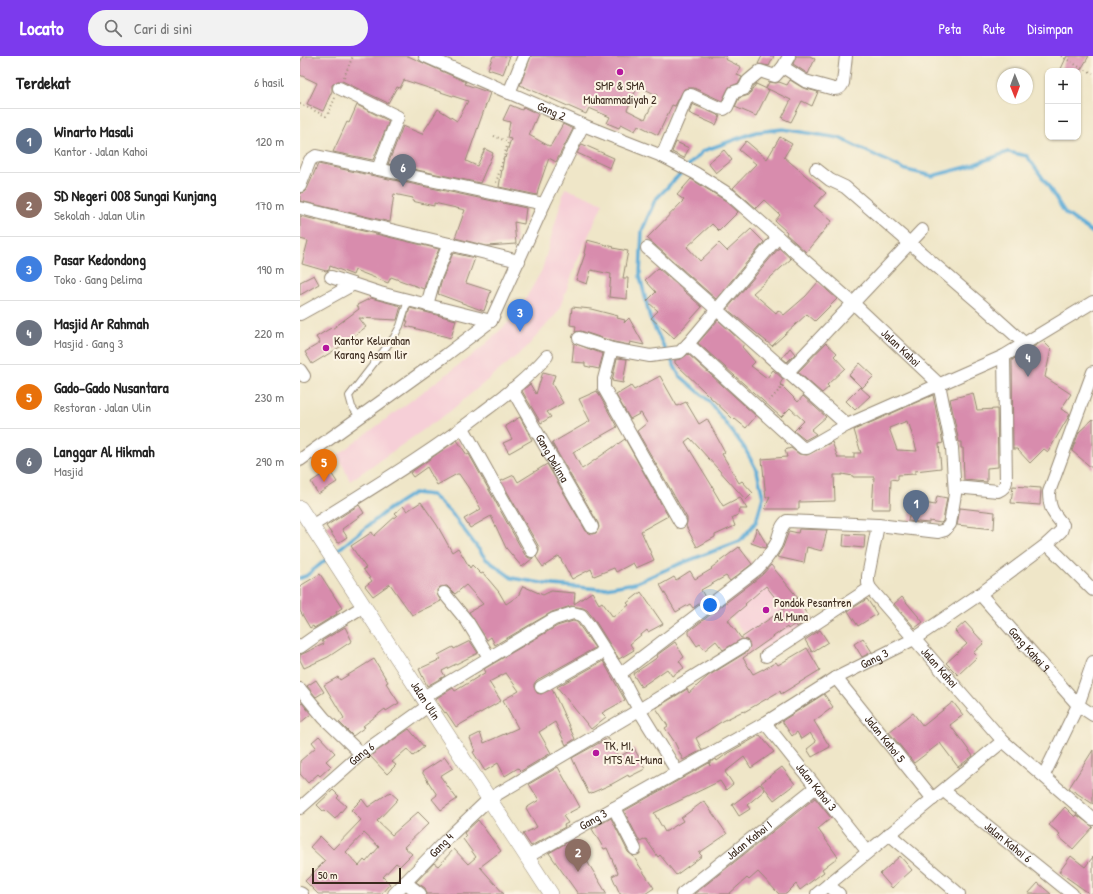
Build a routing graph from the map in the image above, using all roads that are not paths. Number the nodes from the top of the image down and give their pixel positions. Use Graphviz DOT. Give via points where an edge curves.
graph roads {
  1 [pos="425,56"];
  2 [pos="524,56"];
  3 [pos="789,56"];
  4 [pos="846,56"];
  5 [pos="783,67"];
  6 [pos="339,88"];
  7 [pos="509,93"];
  8 [pos="583,125"];
  9 [pos="662,156"];
  10 [pos="816,169"];
  11 [pos="378,170"];
  12 [pos="695,173"];
  13 [pos="300,186"];
  14 [pos="544,204"];
  15 [pos="300,208"];
  16 [pos="922,230"];
  17 [pos="778,237"];
  18 [pos="910,242"];
  19 [pos="449,244"];
  20 [pos="647,248"];
  21 [pos="519,261"];
  22 [pos="331,277"];
  23 [pos="352,285"];
  24 [pos="408,300"];
  25 [pos="1093,302"];
  26 [pos="853,303"];
  27 [pos="427,305"];
  28 [pos="717,309"];
  29 [pos="300,314"];
  30 [pos="491,321"];
  31 [pos="579,338"];
  32 [pos="1024,344"];
  33 [pos="684,348"];
  34 [pos="612,349"];
  35 [pos="546,356"];
  36 [pos="1004,356"];
  37 [pos="1093,372"];
  38 [pos="789,375"];
  39 [pos="939,384"];
  40 [pos="512,389"];
  41 [pos="360,418"];
  42 [pos="847,425"];
  43 [pos="463,428"];
  44 [pos="300,460"];
  45 [pos="955,487"];
  46 [pos="300,509"];
  47 [pos="680,522"];
  48 [pos="878,525"];
  49 [pos="313,526"];
  50 [pos="592,526"];
  51 [pos="1047,544"];
  52 [pos="532,551"];
  53 [pos="870,588"];
  54 [pos="1093,590"];
  55 [pos="444,593"];
  56 [pos="980,594"];
  57 [pos="364,606"];
  58 [pos="914,639"];
  59 [pos="743,646"];
  60 [pos="300,647"];
  61 [pos="605,651"];
  62 [pos="766,656"];
  63 [pos="489,657"];
  64 [pos="1093,662"];
  65 [pos="620,674"];
  66 [pos="836,678"];
  67 [pos="541,687"];
  68 [pos="300,689"];
  69 [pos="425,702"];
  70 [pos="1078,705"];
  71 [pos="640,710"];
  72 [pos="1093,715"];
  73 [pos="766,723"];
  74 [pos="1003,741"];
  75 [pos="361,754"];
  76 [pos="678,772"];
  77 [pos="1044,775"];
  78 [pos="816,787"];
  79 [pos="944,791"];
  80 [pos="489,798"];
  81 [pos="933,799"];
  82 [pos="302,802"];
  83 [pos="614,808"];
  84 [pos="1093,819"];
  85 [pos="889,834"];
  86 [pos="635,849"];
  87 [pos="867,852"];
  88 [pos="527,857"];
  89 [pos="405,882"];
  90 [pos="828,885"];
  91 [pos="394,894"];
  92 [pos="420,894"];
  93 [pos="551,894"];
  94 [pos="682,894"];
  95 [pos="817,894"];
  96 [pos="839,894"];
  97 [pos="959,894"];
  98 [pos="1072,894"];
  1 -- 7 [label="street, Gang 2"];
  2 -- 7 [label="street"];
  3 -- 5 [label="street"];
  4 -- 5 [label="street" via="843,83 839,89 805,81"];
  5 -- 9 [label="street" via="775,76 760,71 744,88 734,92 724,109 688,95"];
  6 -- 11 [label="street" via="398,117"];
  7 -- 8 [label="street, Gang 2"];
  8 -- 9 [label="street, Gang 2"];
  8 -- 14 [label="street"];
  9 -- 12 [label="street, Gang 2"];
  10 -- 18 [label="street" via="845,187"];
  11 -- 13 [label="street" via="314,156"];
  11 -- 14 [label="street"];
  12 -- 17 [label="street, Jalan Kahoi" via="730,195"];
  14 -- 21 [label="street"];
  15 -- 19 [label="street"];
  16 -- 18 [label="street"];
  17 -- 26 [label="street, Jalan Kahoi"];
  17 -- 28 [label="street"];
  18 -- 26 [label="street"];
  18 -- 32 [label="street"];
  19 -- 21 [label="street"];
  19 -- 27 [label="street"];
  20 -- 28 [label="street"];
  21 -- 30 [label="street"];
  22 -- 23 [label="street"];
  23 -- 24 [label="street"];
  23 -- 29 [label="street"];
  24 -- 27 [label="street"];
  24 -- 41 [label="lane" via="394,337 349,396"];
  25 -- 32 [label="street"];
  26 -- 38 [label="street"];
  26 -- 39 [label="street, Jalan Kahoi"];
  27 -- 30 [label="street"];
  28 -- 33 [label="street"];
  28 -- 38 [label="street"];
  30 -- 41 [label="street"];
  31 -- 34 [label="street"];
  32 -- 36 [label="street"];
  33 -- 34 [label="street" via="650,356"];
  33 -- 42 [label="street" via="761,409 803,448"];
  34 -- 47 [label="street" via="604,388"];
  35 -- 40 [label="street" via="525,380"];
  36 -- 39 [label="street"];
  36 -- 45 [label="street" via="1005,486 1003,490 998,491"];
  37 -- 51 [label="street, Gang 3" via="1049,492 1052,512 1063,525 1061,531"];
  38 -- 42 [label="street"];
  39 -- 42 [label="street"];
  39 -- 45 [label="street" via="952,448"];
  40 -- 43 [label="street"];
  40 -- 50 [label="street, Gang Delima"];
  41 -- 44 [label="street"];
  43 -- 49 [label="street"];
  43 -- 52 [label="street"];
  45 -- 48 [label="street" via="950,524 945,530 938,532"];
  46 -- 49 [label="street, Jalan Ulin"];
  48 -- 53 [label="street" via="868,576"];
  48 -- 65 [label="street" via="787,521 776,544 757,570"];
  49 -- 57 [label="street, Jalan Ulin"];
  51 -- 54 [label="street"];
  51 -- 56 [label="street, Gang 3"];
  53 -- 58 [label="street, Jalan Kahoi"];
  53 -- 62 [label="street"];
  55 -- 63 [label="street" via="467,621"];
  56 -- 58 [label="street, Gang 3"];
  56 -- 70 [label="street, Gang Kahoi 9"];
  57 -- 60 [label="street"];
  57 -- 69 [label="street, Jalan Ulin"];
  58 -- 66 [label="street, Gang 3"];
  58 -- 74 [label="street, Jalan Kahoi"];
  59 -- 71 [label="street, Gang 4"];
  61 -- 63 [label="street, Gang 6" via="581,615 573,613 554,619"];
  61 -- 65 [label="street, Gang 6"];
  61 -- 67 [label="street"];
  63 -- 69 [label="street, Gang 6"];
  64 -- 70 [label="street"];
  65 -- 71 [label="street, Gang 6"];
  66 -- 73 [label="street, Gang 3"];
  66 -- 81 [label="street, Jalan Kahoi 5"];
  68 -- 75 [label="street" via="324,718"];
  69 -- 75 [label="street, Gang 6"];
  69 -- 80 [label="street, Jalan Ulin"];
  70 -- 72 [label="street, Gang Kahoi 9"];
  70 -- 77 [label="street"];
  71 -- 76 [label="street, Gang 6"];
  71 -- 80 [label="street, Gang 4"];
  73 -- 76 [label="street, Gang 3"];
  73 -- 78 [label="street, Jalan Kahoi 3"];
  74 -- 77 [label="street, Jalan Kahoi"];
  74 -- 79 [label="street"];
  75 -- 82 [label="street, Gang 6"];
  76 -- 83 [label="street, Gang 3"];
  77 -- 84 [label="street, Jalan Kahoi"];
  78 -- 87 [label="street, Jalan Kahoi 3"];
  78 -- 94 [label="street, Jalan Kahoi I"];
  79 -- 81 [label="street"];
  79 -- 98 [label="street, Jalan Kahoi 6"];
  80 -- 88 [label="street, Jalan Ulin"];
  80 -- 89 [label="street, Gang 4"];
  81 -- 85 [label="street"];
  83 -- 86 [label="street"];
  83 -- 88 [label="street, Gang 3"];
  85 -- 87 [label="street"];
  85 -- 97 [label="street"];
  87 -- 90 [label="street"];
  88 -- 93 [label="street, Jalan Ulin"];
  89 -- 91 [label="street, Gang 4"];
  89 -- 92 [label="street"];
  90 -- 95 [label="street"];
  90 -- 96 [label="street"];
}
